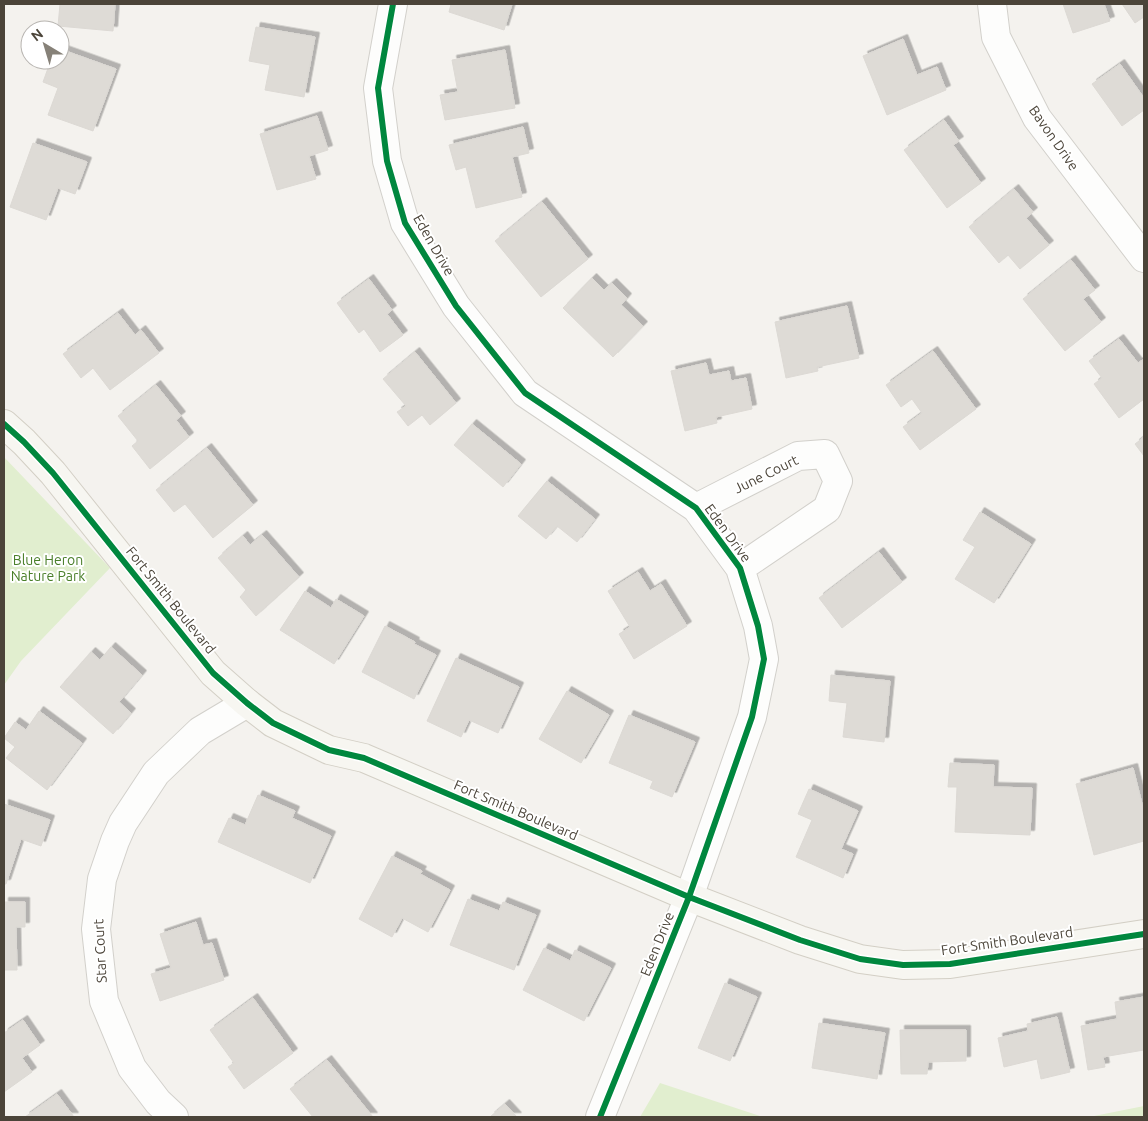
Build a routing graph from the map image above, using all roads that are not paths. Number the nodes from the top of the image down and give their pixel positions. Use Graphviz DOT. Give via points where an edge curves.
graph roads {
  1 [pos="393,4"];
  2 [pos="992,4"];
  3 [pos="1144,258"];
  4 [pos="4,424"];
  5 [pos="696,508"];
  6 [pos="740,568"];
  7 [pos="247,703"];
  8 [pos="689,898"];
  9 [pos="1144,934"];
  10 [pos="174,1117"];
  11 [pos="600,1117"];
  1 -- 5 [label="street, Eden Drive" via="378,88 387,161 405,222 456,306 524,393"];
  2 -- 3 [label="street, Bavon Drive" via="996,37 1037,118"];
  4 -- 7 [label="street, Fort Smith Boulevard" via="53,473 213,673"];
  5 -- 6 [label="street, Eden Drive"];
  5 -- 6 [label="street, June Court" via="798,456 825,454 838,481 827,509"];
  6 -- 8 [label="street, Eden Drive" via="758,626 764,659 752,717"];
  7 -- 8 [label="street, Fort Smith Boulevard" via="273,723 329,750 364,758"];
  7 -- 10 [label="street, Star Court" via="200,732 156,773 124,823 102,879 96,928 104,1001 132,1068"];
  8 -- 9 [label="street, Fort Smith Boulevard" via="800,940 860,958 903,965 950,964"];
  8 -- 11 [label="street, Eden Drive"];
}
